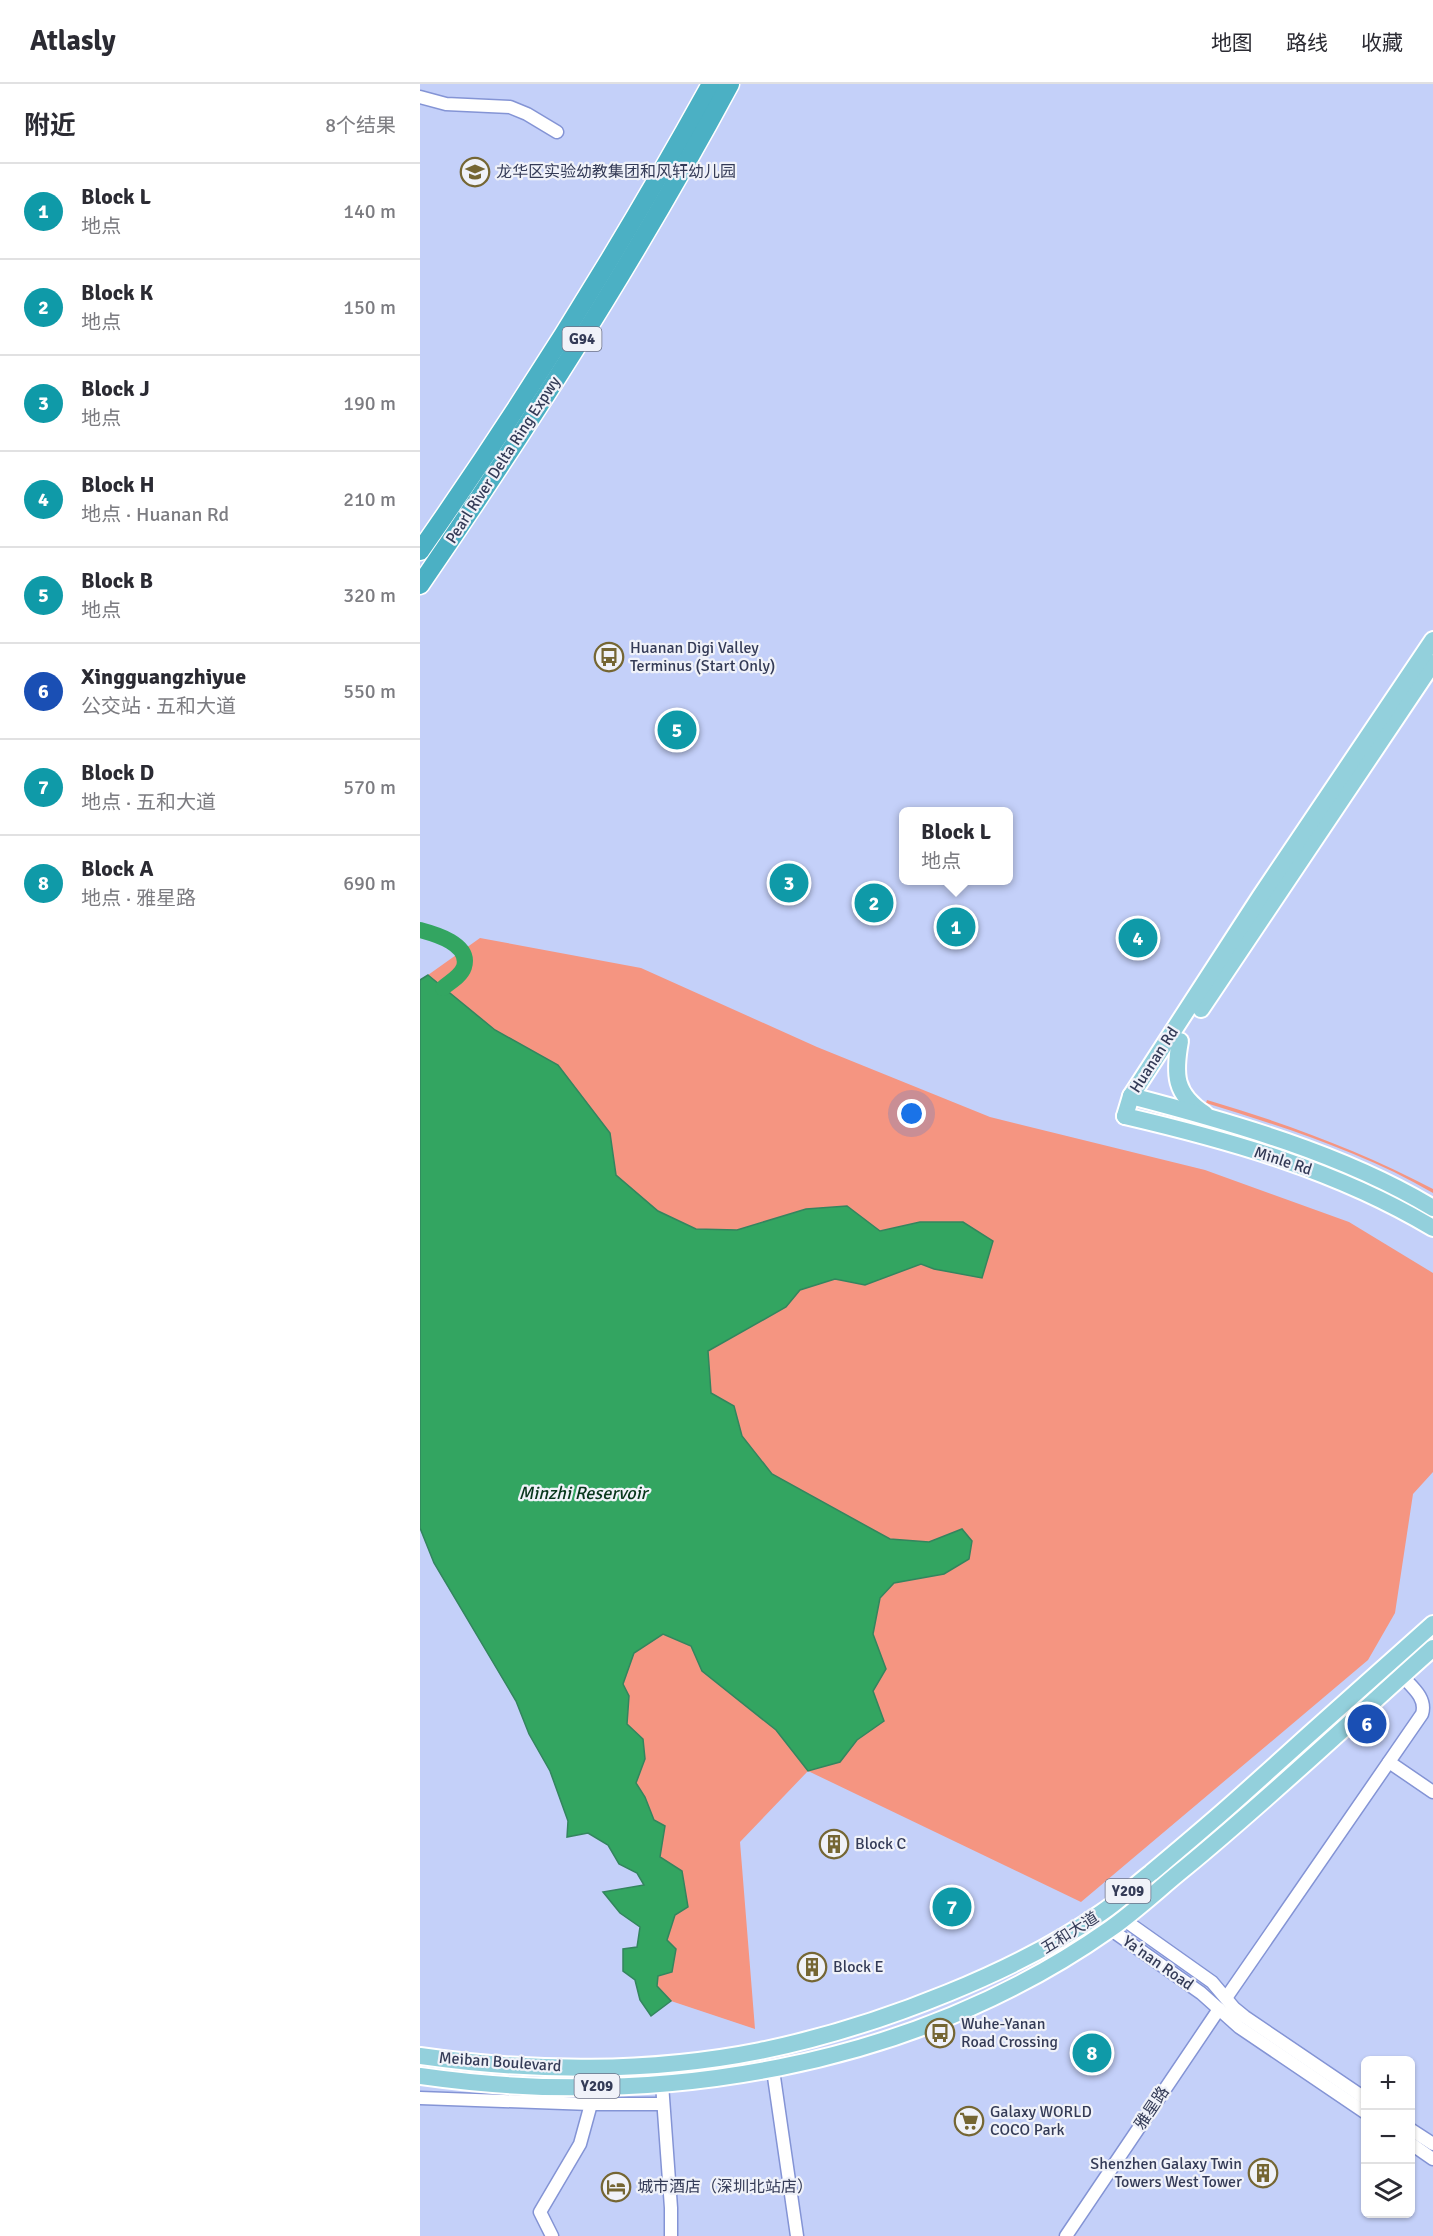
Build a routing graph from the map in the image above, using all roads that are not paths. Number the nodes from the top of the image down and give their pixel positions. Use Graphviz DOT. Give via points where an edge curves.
graph roads {
  1 [pos="711,84"];
  2 [pos="730,84"];
  3 [pos="420,97"];
  4 [pos="557,132"];
  5 [pos="420,552"];
  6 [pos="420,585"];
  7 [pos="1433,640"];
  8 [pos="1433,663"];
  9 [pos="1180,1041"];
  10 [pos="1136,1097"];
  11 [pos="1125,1116"];
  12 [pos="1214,1119"];
  13 [pos="1430,1205"];
  14 [pos="1433,1228"];
  15 [pos="1433,1624"];
  16 [pos="1433,1648"];
  17 [pos="1402,1676"];
  18 [pos="1389,1762"];
  19 [pos="1433,1792"];
  20 [pos="1103,1912"];
  21 [pos="1116,1924"];
  22 [pos="1226,1998"];
  23 [pos="1219,2009"];
  24 [pos="760,2051"];
  25 [pos="420,2056"];
  26 [pos="773,2070"];
  27 [pos="420,2076"];
  28 [pos="662,2084"];
  29 [pos="1361,2096"];
  30 [pos="420,2098"];
  31 [pos="591,2104"];
  32 [pos="663,2104"];
  33 [pos="1361,2110"];
  34 [pos="1415,2132"];
  35 [pos="1433,2144"];
  36 [pos="1415,2147"];
  37 [pos="1433,2159"];
  38 [pos="552,2236"];
  39 [pos="671,2236"];
  40 [pos="797,2236"];
  41 [pos="1066,2236"];
  1 -- 5 [label="highway, Pearl River Delta Ring Expwy / G94" via="593,286"];
  2 -- 6 [label="highway, Pearl River Delta Ring Expwy / G94" via="549,391"];
  3 -- 4 [label="street" via="446,104 510,107"];
  7 -- 10 [label="main road, Huanan Rd" via="1260,897"];
  8 -- 9 [label="main road, Huanan Rd"];
  9 -- 10 [label="main road, Huanan Rd"];
  9 -- 12 [label="main road" via="1176,1067 1180,1087 1193,1105"];
  10 -- 11 [label="main road, Huanan Rd"];
  10 -- 12 [label="main road, Minle Rd"];
  11 -- 14 [label="main road, Minle Rd" via="1226,1142 1317,1172 1362,1189"];
  12 -- 13 [label="main road, Minle Rd" via="1355,1168"];
  15 -- 20 [label="main road, 五和大道 / Y209" via="1209,1825"];
  16 -- 17 [label="main road, 五和大道 / Y209"];
  17 -- 18 [label="street" via="1422,1700 1423,1710"];
  17 -- 21 [label="main road, 五和大道 / Y209" via="1219,1840"];
  18 -- 19 [label="street"];
  18 -- 22 [label="street"];
  20 -- 21 [label="street, Ya'nan Road"];
  20 -- 24 [label="main road, 五和大道 / Y209" via="1025,1960 939,1997 861,2025"];
  21 -- 22 [label="street, Ya'nan Road" via="1212,1982"];
  21 -- 23 [label="street, Ya'nan Road"];
  21 -- 26 [label="main road, 五和大道 / Y209" via="1032,1978 918,2030"];
  22 -- 29 [label="street, Ya'nan Road" via="1245,2017"];
  23 -- 33 [label="street, Ya'nan Road" via="1239,2027"];
  23 -- 41 [label="street, 雅星路"];
  24 -- 25 [label="main road, Meiban Boulevard / Y209" via="684,2062 582,2067"];
  26 -- 28 [label="main road, Meiban Boulevard / Y209"];
  26 -- 40 [label="street"];
  27 -- 28 [label="main road, Meiban Boulevard / Y209" via="514,2085"];
  28 -- 32 [label="street"];
  30 -- 31 [label="street"];
  31 -- 32 [label="street"];
  31 -- 38 [label="street" via="580,2144 540,2212"];
  32 -- 39 [label="street"];
  34 -- 35 [label="street"];
  36 -- 37 [label="street"];
}
